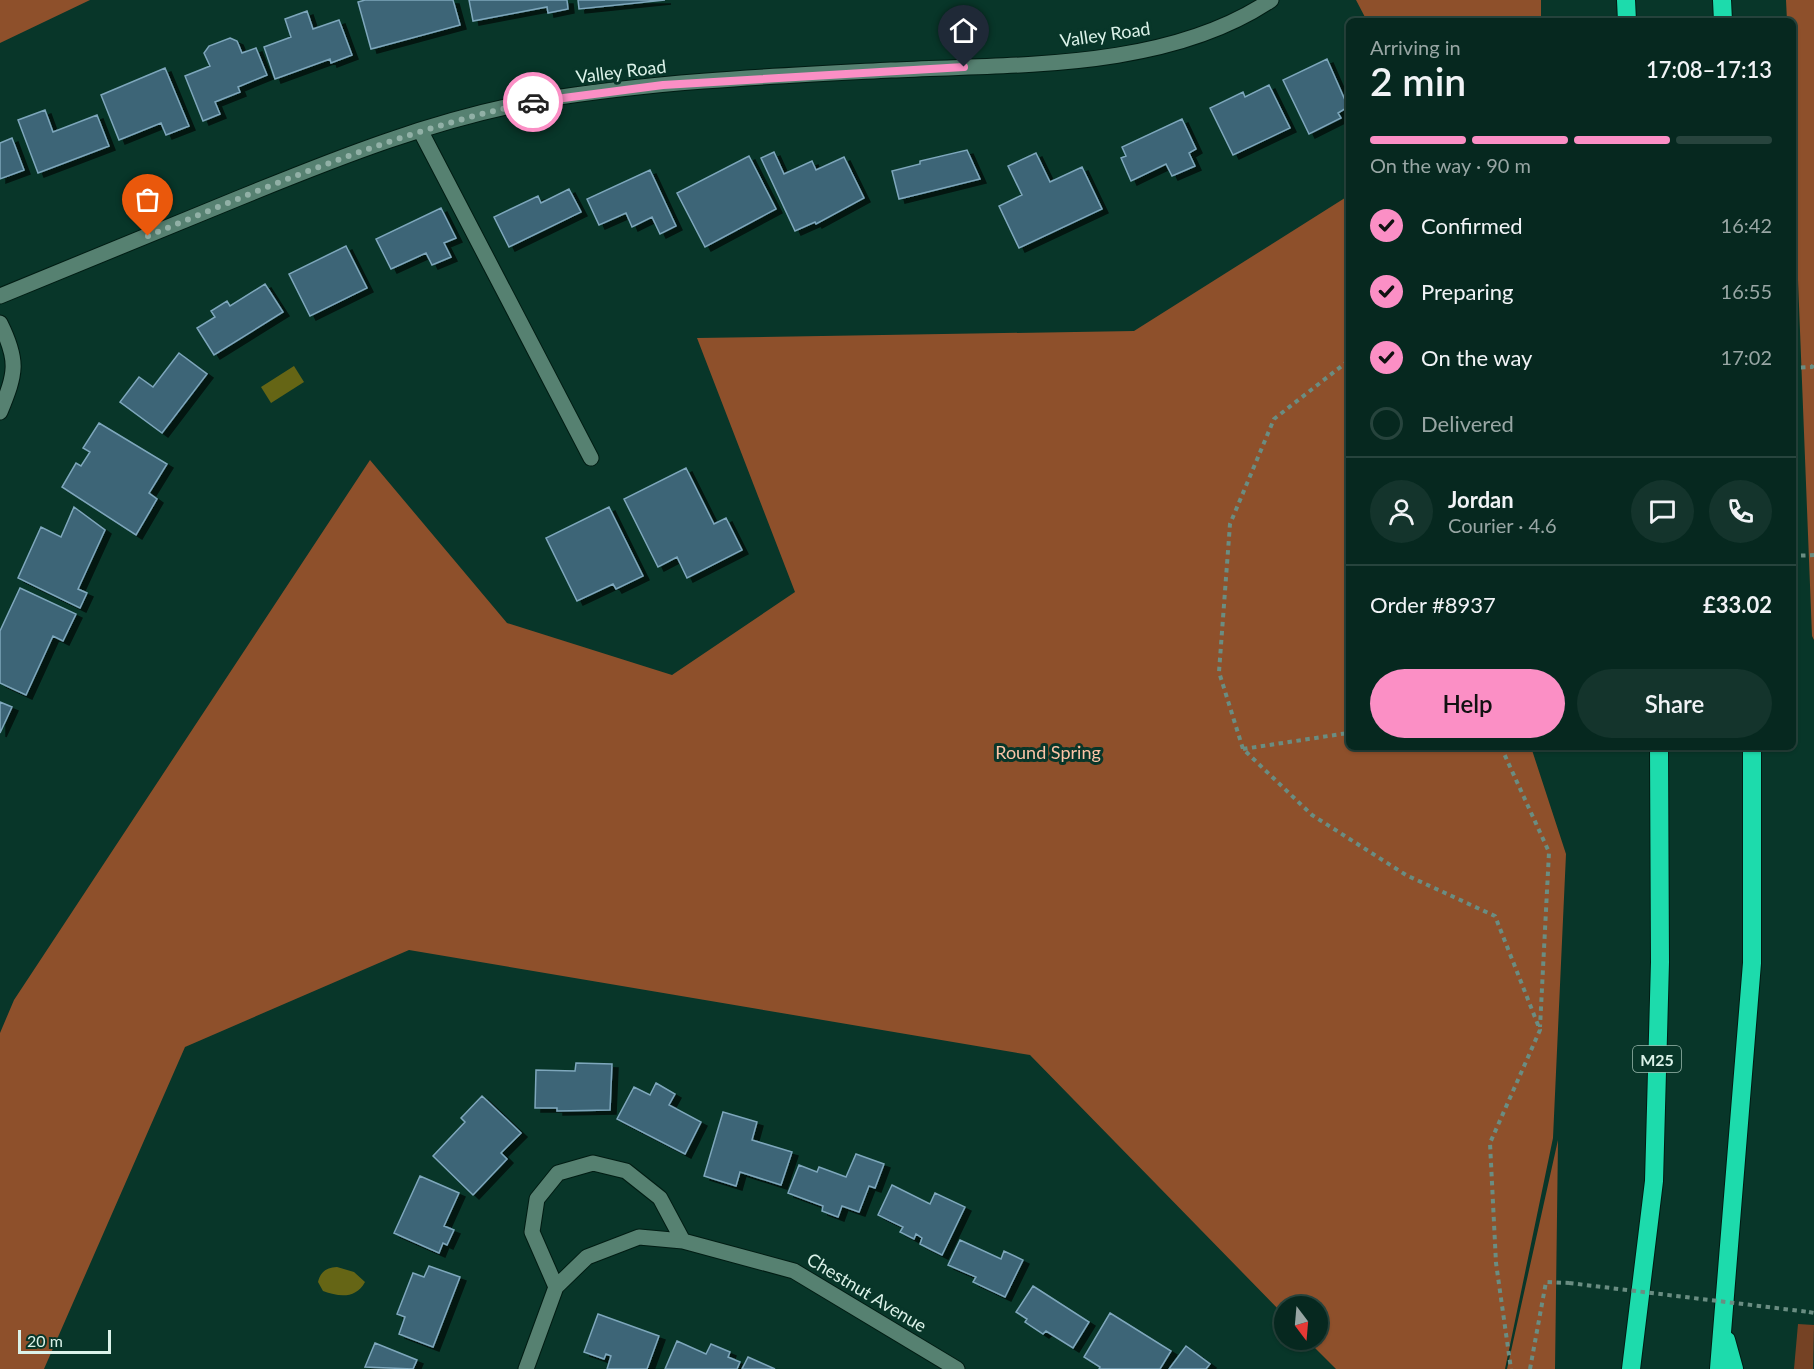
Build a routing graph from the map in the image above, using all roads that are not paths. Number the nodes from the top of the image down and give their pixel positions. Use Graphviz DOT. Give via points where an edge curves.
graph roads {
  1 [pos="1271,0"];
  2 [pos="1626,0"];
  3 [pos="1722,0"];
  4 [pos="1627,18"];
  5 [pos="1723,18"];
  6 [pos="420,130"];
  7 [pos="0,296"];
  8 [pos="0,323"];
  9 [pos="0,412"];
  10 [pos="591,458"];
  11 [pos="1659,750"];
  12 [pos="1752,750"];
  13 [pos="683,1240"];
  14 [pos="556,1287"];
  15 [pos="1724,1333"];
  16 [pos="526,1369"];
  17 [pos="957,1369"];
  18 [pos="1630,1369"];
  19 [pos="1719,1369"];
  20 [pos="1734,1369"];
  1 -- 6 [label="street, Valley Road" via="1224,27 1137,53 1023,64 663,85 542,100 480,112"];
  2 -- 4 [label="highway"];
  3 -- 5 [label="highway"];
  6 -- 7 [label="street, Valley Road" via="323,163"];
  6 -- 10 [label="street"];
  8 -- 9 [label="street" via="11,345 15,366"];
  11 -- 18 [label="highway, M25" via="1660,962 1654,1181"];
  12 -- 15 [label="highway" via="1752,963"];
  13 -- 14 [label="street, Chestnut Avenue" via="639,1237 587,1257"];
  13 -- 14 [label="street" via="660,1198 626,1171 592,1163 558,1173 537,1199 532,1232"];
  13 -- 17 [label="street, Chestnut Avenue" via="794,1270"];
  14 -- 16 [label="street, Chestnut Avenue"];
  15 -- 19 [label="highway"];
  15 -- 20 [label="highway"];
}
